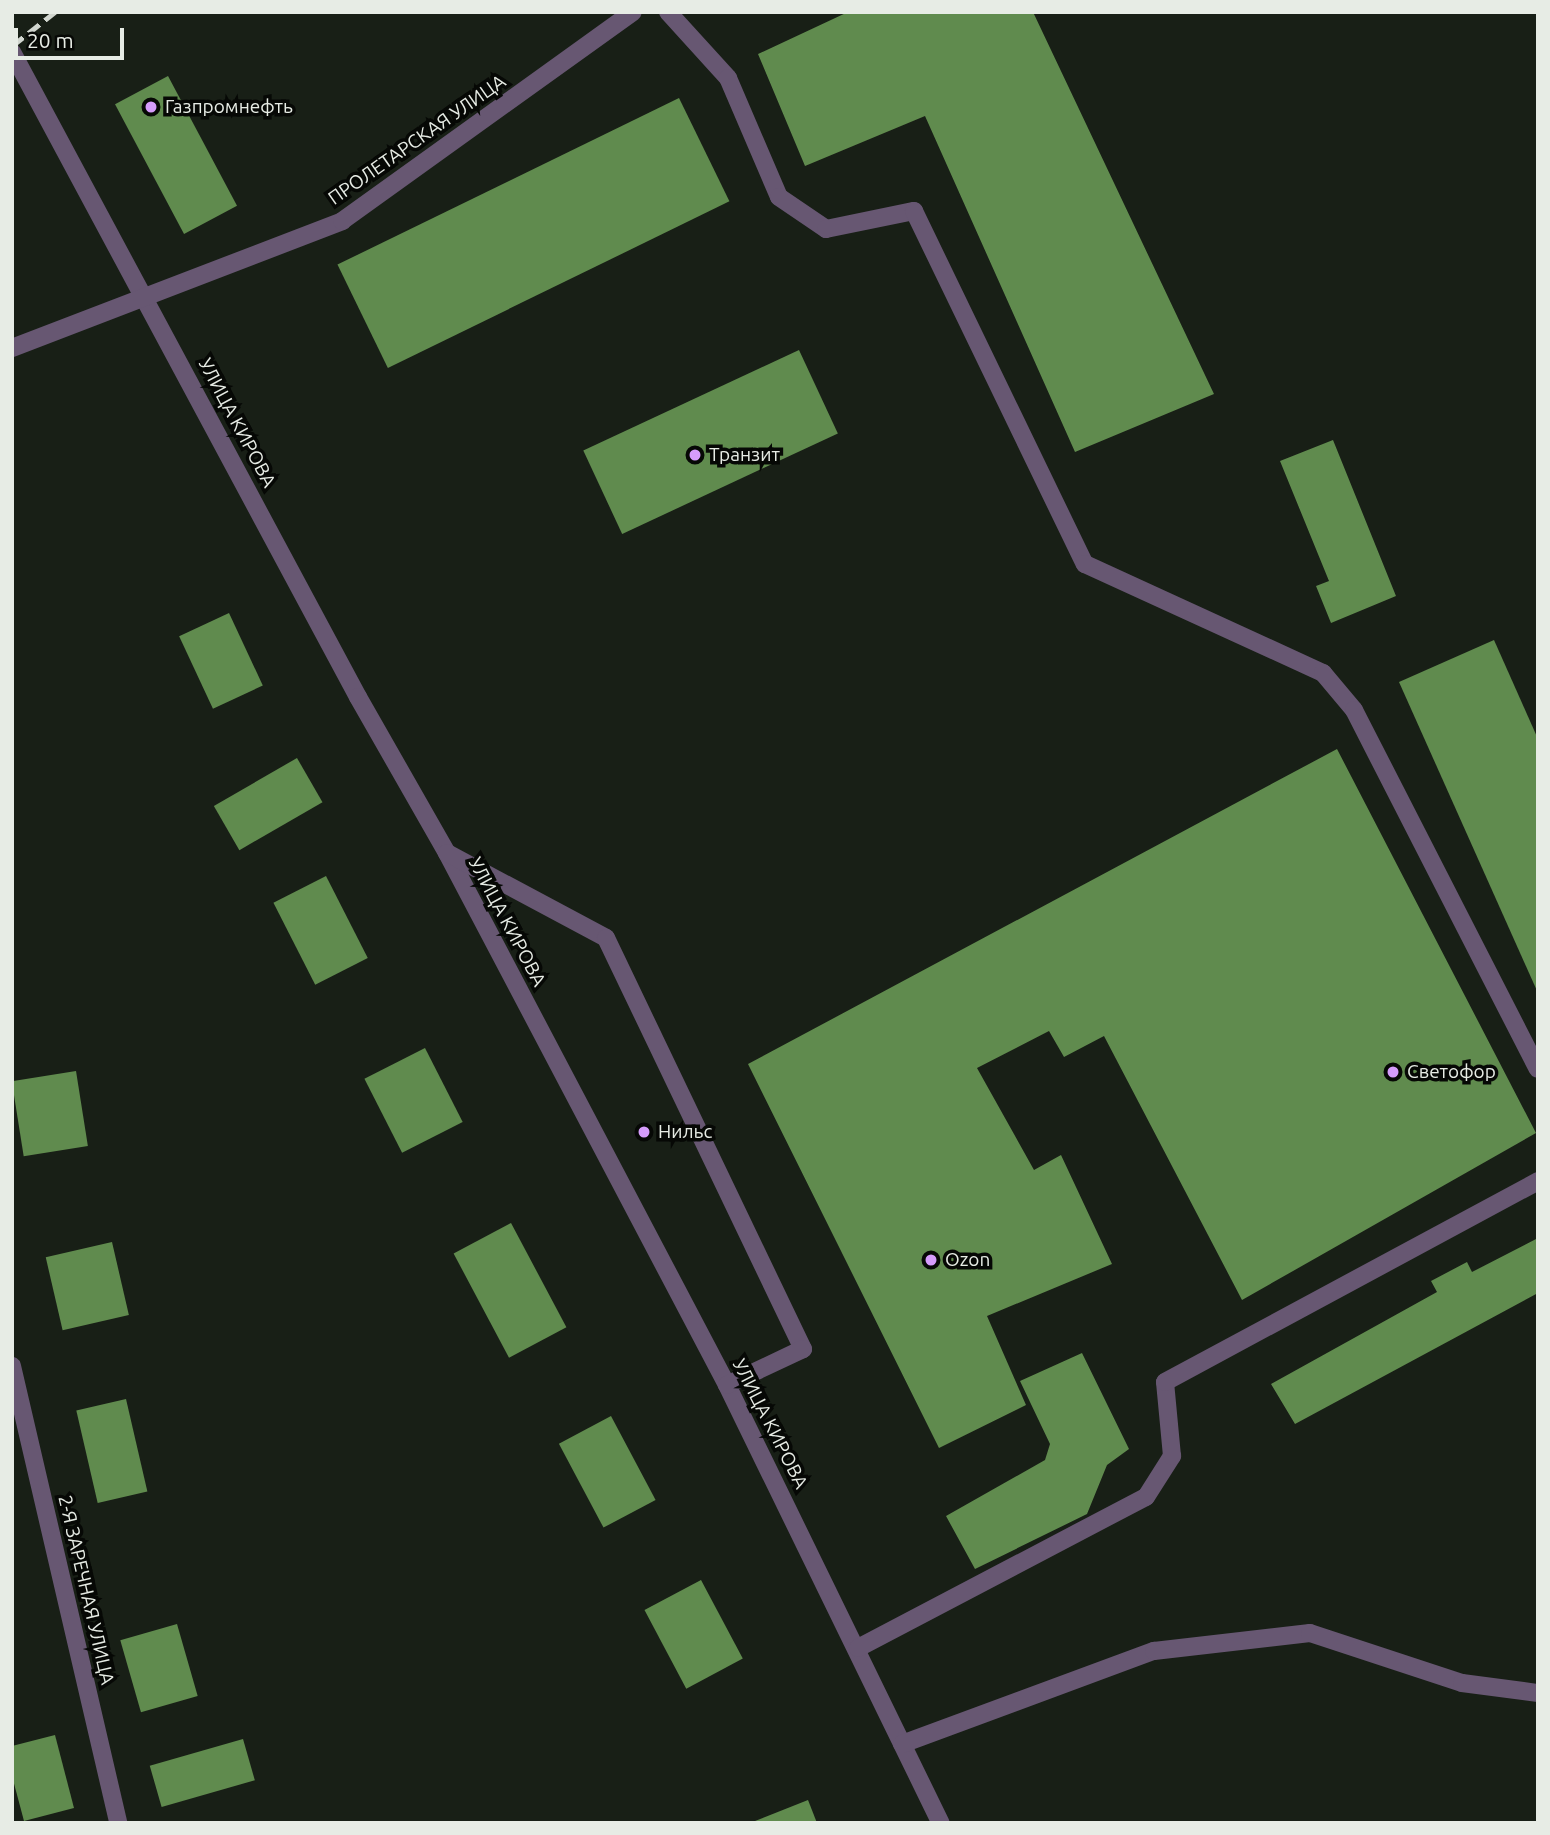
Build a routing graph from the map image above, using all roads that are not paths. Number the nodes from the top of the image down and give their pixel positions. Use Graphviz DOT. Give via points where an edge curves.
graph roads {
  1 [pos="633,12"];
  2 [pos="668,12"];
  3 [pos="12,52"];
  4 [pos="146,296"];
  5 [pos="12,348"];
  6 [pos="447,853"];
  7 [pos="1538,1069"];
  8 [pos="1538,1181"];
  9 [pos="12,1366"];
  10 [pos="727,1385"];
  11 [pos="858,1648"];
  12 [pos="1538,1693"];
  13 [pos="902,1744"];
  14 [pos="118,1823"];
  15 [pos="941,1823"];
  1 -- 4 [label="street, ПРОЛЕТАРСКАЯ УЛИЦА" via="342,220"];
  2 -- 7 [label="street" via="728,78 779,197 826,229 914,211 1085,564 1323,673 1331,682 1354,710"];
  3 -- 4 [label="street, УЛИЦА КИРОВА"];
  4 -- 5 [label="street, ПРОЛЕТАРСКАЯ УЛИЦА"];
  4 -- 6 [label="street, УЛИЦА КИРОВА" via="358,697"];
  6 -- 10 [label="street, УЛИЦА КИРОВА"];
  6 -- 10 [label="street" via="606,938 803,1349"];
  8 -- 11 [label="street" via="1165,1382 1172,1456 1146,1497"];
  9 -- 14 [label="street, 2-Я ЗАРЕЧНАЯ УЛИЦА"];
  10 -- 11 [label="street, УЛИЦА КИРОВА"];
  11 -- 13 [label="street, УЛИЦА КИРОВА"];
  12 -- 13 [label="street" via="1462,1683 1310,1633 1154,1651"];
  13 -- 15 [label="street, УЛИЦА КИРОВА"];
}
